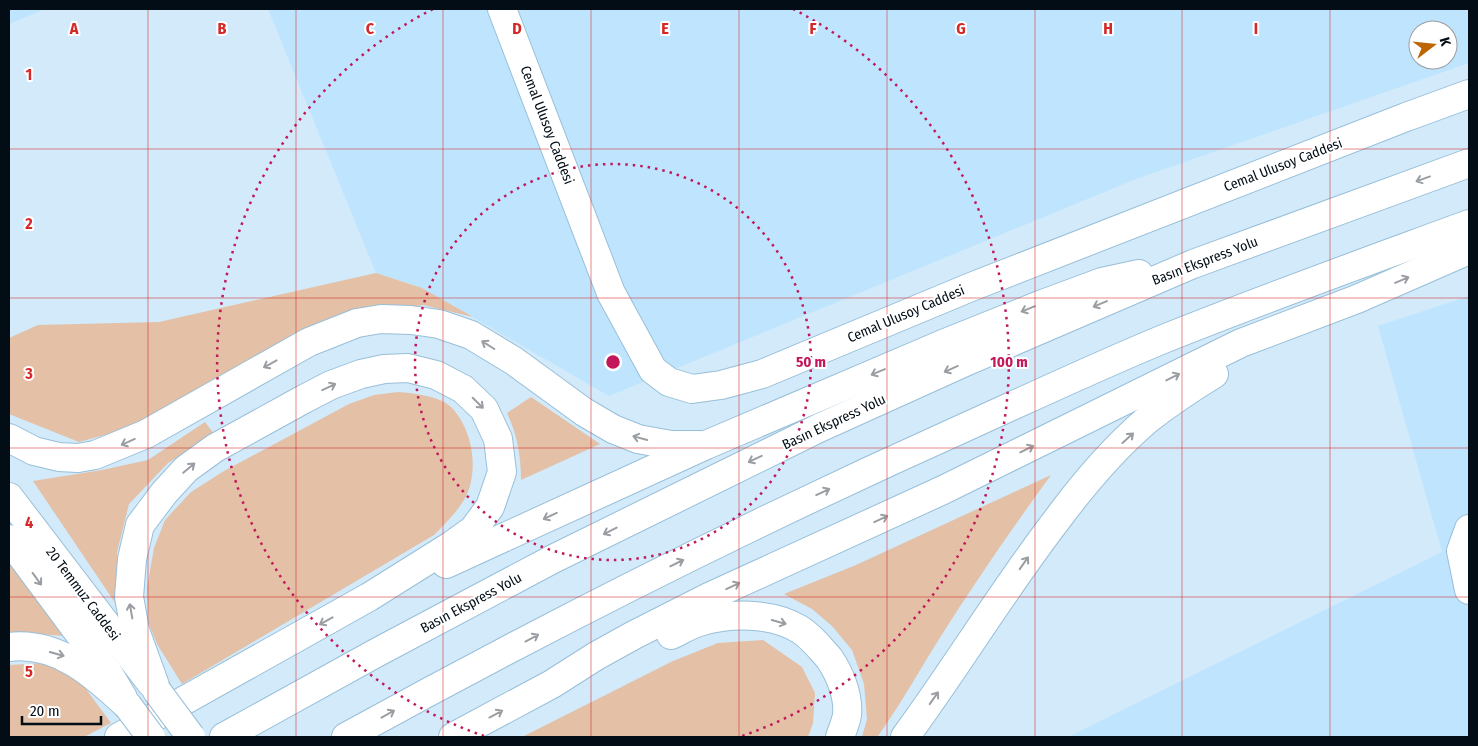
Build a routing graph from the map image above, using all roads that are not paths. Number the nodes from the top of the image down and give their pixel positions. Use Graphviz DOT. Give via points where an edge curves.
graph roads {
  1 [pos="502,9"];
  2 [pos="1469,94"];
  3 [pos="1469,163"];
  4 [pos="1469,224"];
  5 [pos="1469,250"];
  6 [pos="1193,264"];
  7 [pos="1357,299"];
  8 [pos="9,438"];
  9 [pos="706,445"];
  10 [pos="9,497"];
  11 [pos="1469,529"];
  12 [pos="9,539"];
  13 [pos="1469,590"];
  14 [pos="369,598"];
  15 [pos="9,647"];
  16 [pos="552,684"];
  17 [pos="157,691"];
  18 [pos="128,706"];
  19 [pos="119,737"];
  20 [pos="151,737"];
  21 [pos="191,737"];
  22 [pos="224,737"];
  23 [pos="346,737"];
  24 [pos="453,737"];
  25 [pos="840,737"];
  26 [pos="905,737"];
  1 -- 2 [label="main road, Cemal Ulusoy Caddesi" via="611,293 653,370 669,382 692,389 762,374 971,287"];
  3 -- 6 [label="main road, Basın Ekspress Yolu, one-way"];
  23 -- 4 [label="main road, one-way" via="602,601 876,467 1160,341"];
  7 -- 5 [label="main road, one-way"];
  6 -- 9 [label="main road, one-way" via="1102,282 1040,304"];
  6 -- 22 [label="main road, Basın Ekspress Yolu, one-way" via="956,366 721,475 553,559"];
  16 -- 7 [label="main road, one-way" via="611,648 709,597 943,490 1241,343"];
  26 -- 7 [label="main road, one-way" via="1039,542 1084,484 1121,444 1148,419 1233,362"];
  9 -- 8 [label="main road, one-way" via="671,445 613,429 471,335 439,324 381,318 357,323 309,342 146,434 95,455 59,457 34,451"];
  9 -- 14 [label="main road, one-way"];
  10 -- 17 [label="main road, 20 Temmuz Caddesi"];
  11 -- 13 [label="main road" via="1461,551"];
  12 -- 18 [label="main road, one-way" via="107,671"];
  17 -- 14 [label="main road, one-way" via="135,630 129,597 132,559 140,526 164,493 186,469 215,448 331,385 361,374 408,368 436,375 463,389 484,409 498,439 502,472 490,507 473,530"];
  14 -- 19 [label="main road, one-way"];
  15 -- 18 [label="main road, one-way" via="36,648 65,656 97,677"];
  24 -- 16 [label="main road, one-way"];
  16 -- 25 [label="main road, one-way" via="613,662 697,623 722,617 778,620 800,629 818,644 844,685 847,716"];
  17 -- 21 [label="main road, 20 Temmuz Caddesi, bridge"];
  18 -- 20 [label="main road, bridge"];
}
